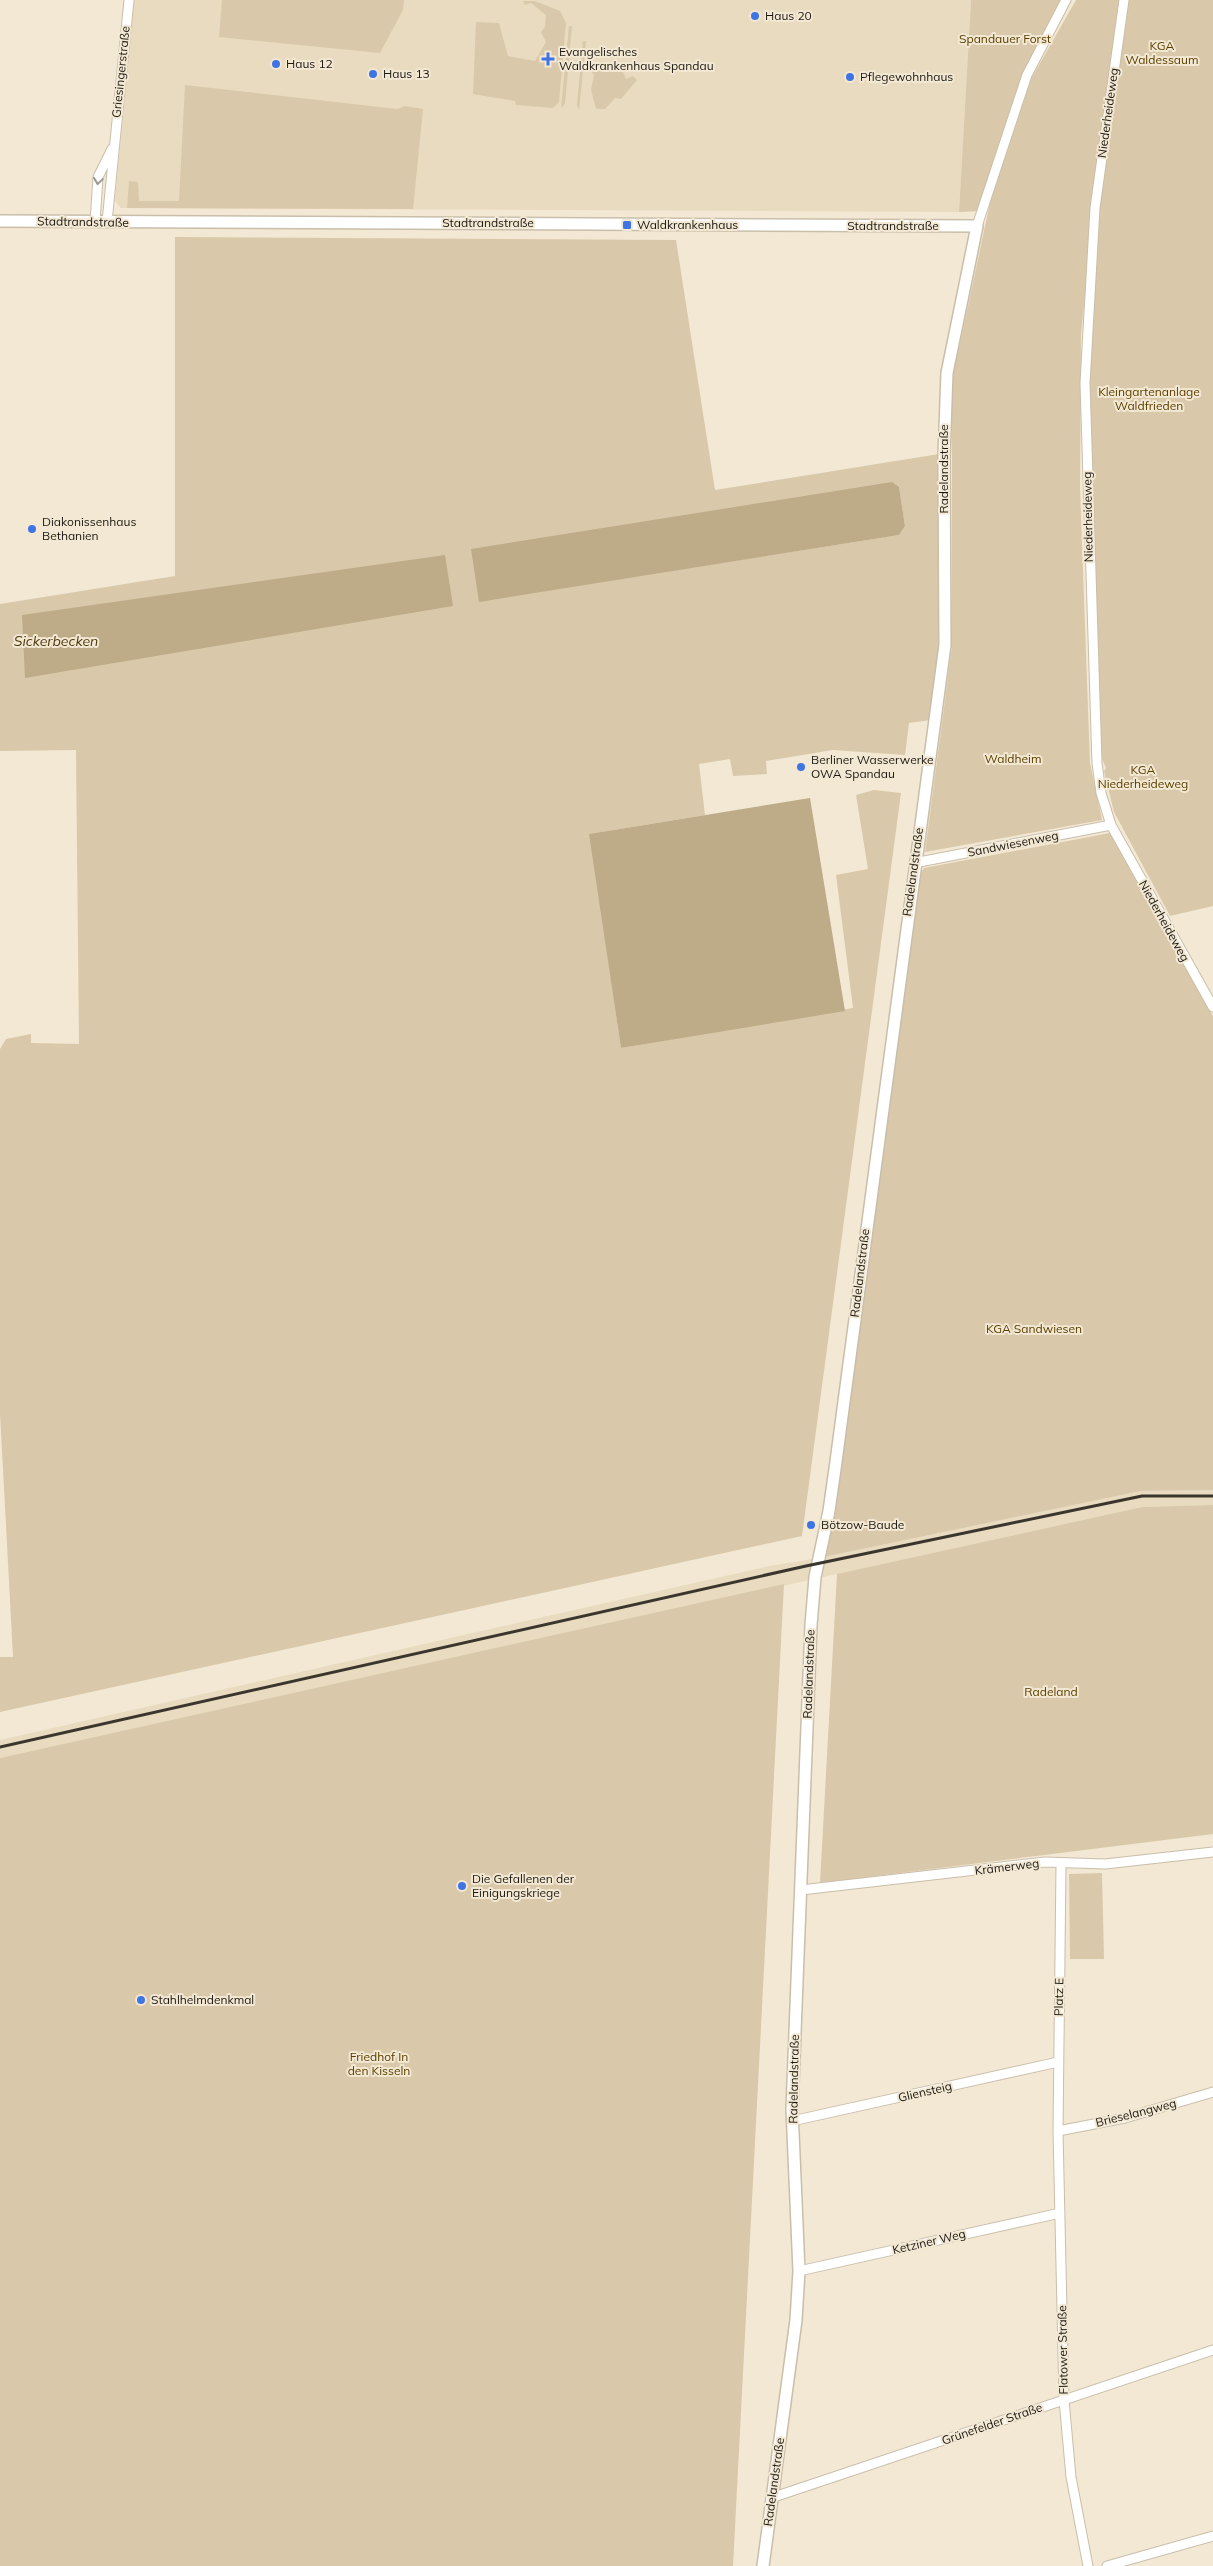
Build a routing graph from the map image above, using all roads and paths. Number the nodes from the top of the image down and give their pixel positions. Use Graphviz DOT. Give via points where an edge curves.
graph roads {
  1 [pos="128,0"];
  2 [pos="1066,0"];
  3 [pos="1124,0"];
  4 [pos="114,144"];
  5 [pos="0,221"];
  6 [pos="95,222"];
  7 [pos="107,222"];
  8 [pos="977,226"];
  9 [pos="1111,825"];
  10 [pos="914,863"];
  11 [pos="1213,1007"];
  12 [pos="1213,1852"];
  13 [pos="1061,1864"];
  14 [pos="800,1890"];
  15 [pos="1058,2062"];
  16 [pos="1213,2092"];
  17 [pos="792,2121"];
  18 [pos="1058,2131"];
  19 [pos="1060,2213"];
  20 [pos="799,2270"];
  21 [pos="1213,2350"];
  22 [pos="1064,2400"];
  23 [pos="772,2498"];
  24 [pos="1213,2536"];
  25 [pos="763,2566"];
  26 [pos="1088,2566"];
  27 [pos="1108,2566"];
  1 -- 4 [label="street, Griesingerstraße"];
  2 -- 8 [label="street, Radelandstraße" via="1027,75"];
  3 -- 9 [label="street, Niederheideweg" via="1095,208 1085,383 1094,733 1101,793"];
  4 -- 6 [label="street, Griesingerstraße, one-way" via="98,177"];
  4 -- 7 [label="street, Griesingerstraße"];
  5 -- 6 [label="street, Stadtrandstraße"];
  6 -- 7 [label="street, Stadtrandstraße"];
  7 -- 8 [label="street, Stadtrandstraße"];
  8 -- 10 [label="street, Radelandstraße" via="946,373 945,645"];
  9 -- 10 [label="street, Sandwiesenweg"];
  9 -- 11 [label="street, Niederheideweg"];
  10 -- 14 [label="street, Radelandstraße" via="833,1486 813,1593"];
  12 -- 13 [label="street, Krämerweg" via="1105,1864"];
  13 -- 14 [label="street, Krämerweg" via="1045,1862"];
  13 -- 15 [label="street, Platz E"];
  14 -- 17 [label="street, Radelandstraße"];
  15 -- 17 [label="street, Gliensteig"];
  15 -- 18 [label="street, Platz E"];
  16 -- 18 [label="street, Brieselangweg" via="1125,2118"];
  17 -- 20 [label="street, Radelandstraße"];
  18 -- 19 [label="street, Flatower Straße"];
  19 -- 20 [label="street, Ketziner Weg"];
  19 -- 22 [label="street, Flatower Straße"];
  20 -- 23 [label="street, Radelandstraße" via="790,2369"];
  21 -- 22 [label="street, Grünefelder Straße"];
  22 -- 23 [label="street, Grünefelder Straße"];
  22 -- 26 [label="street, Flatower Straße" via="1072,2477"];
  23 -- 25 [label="street, Radelandstraße"];
  24 -- 27 [label="street"];
}
